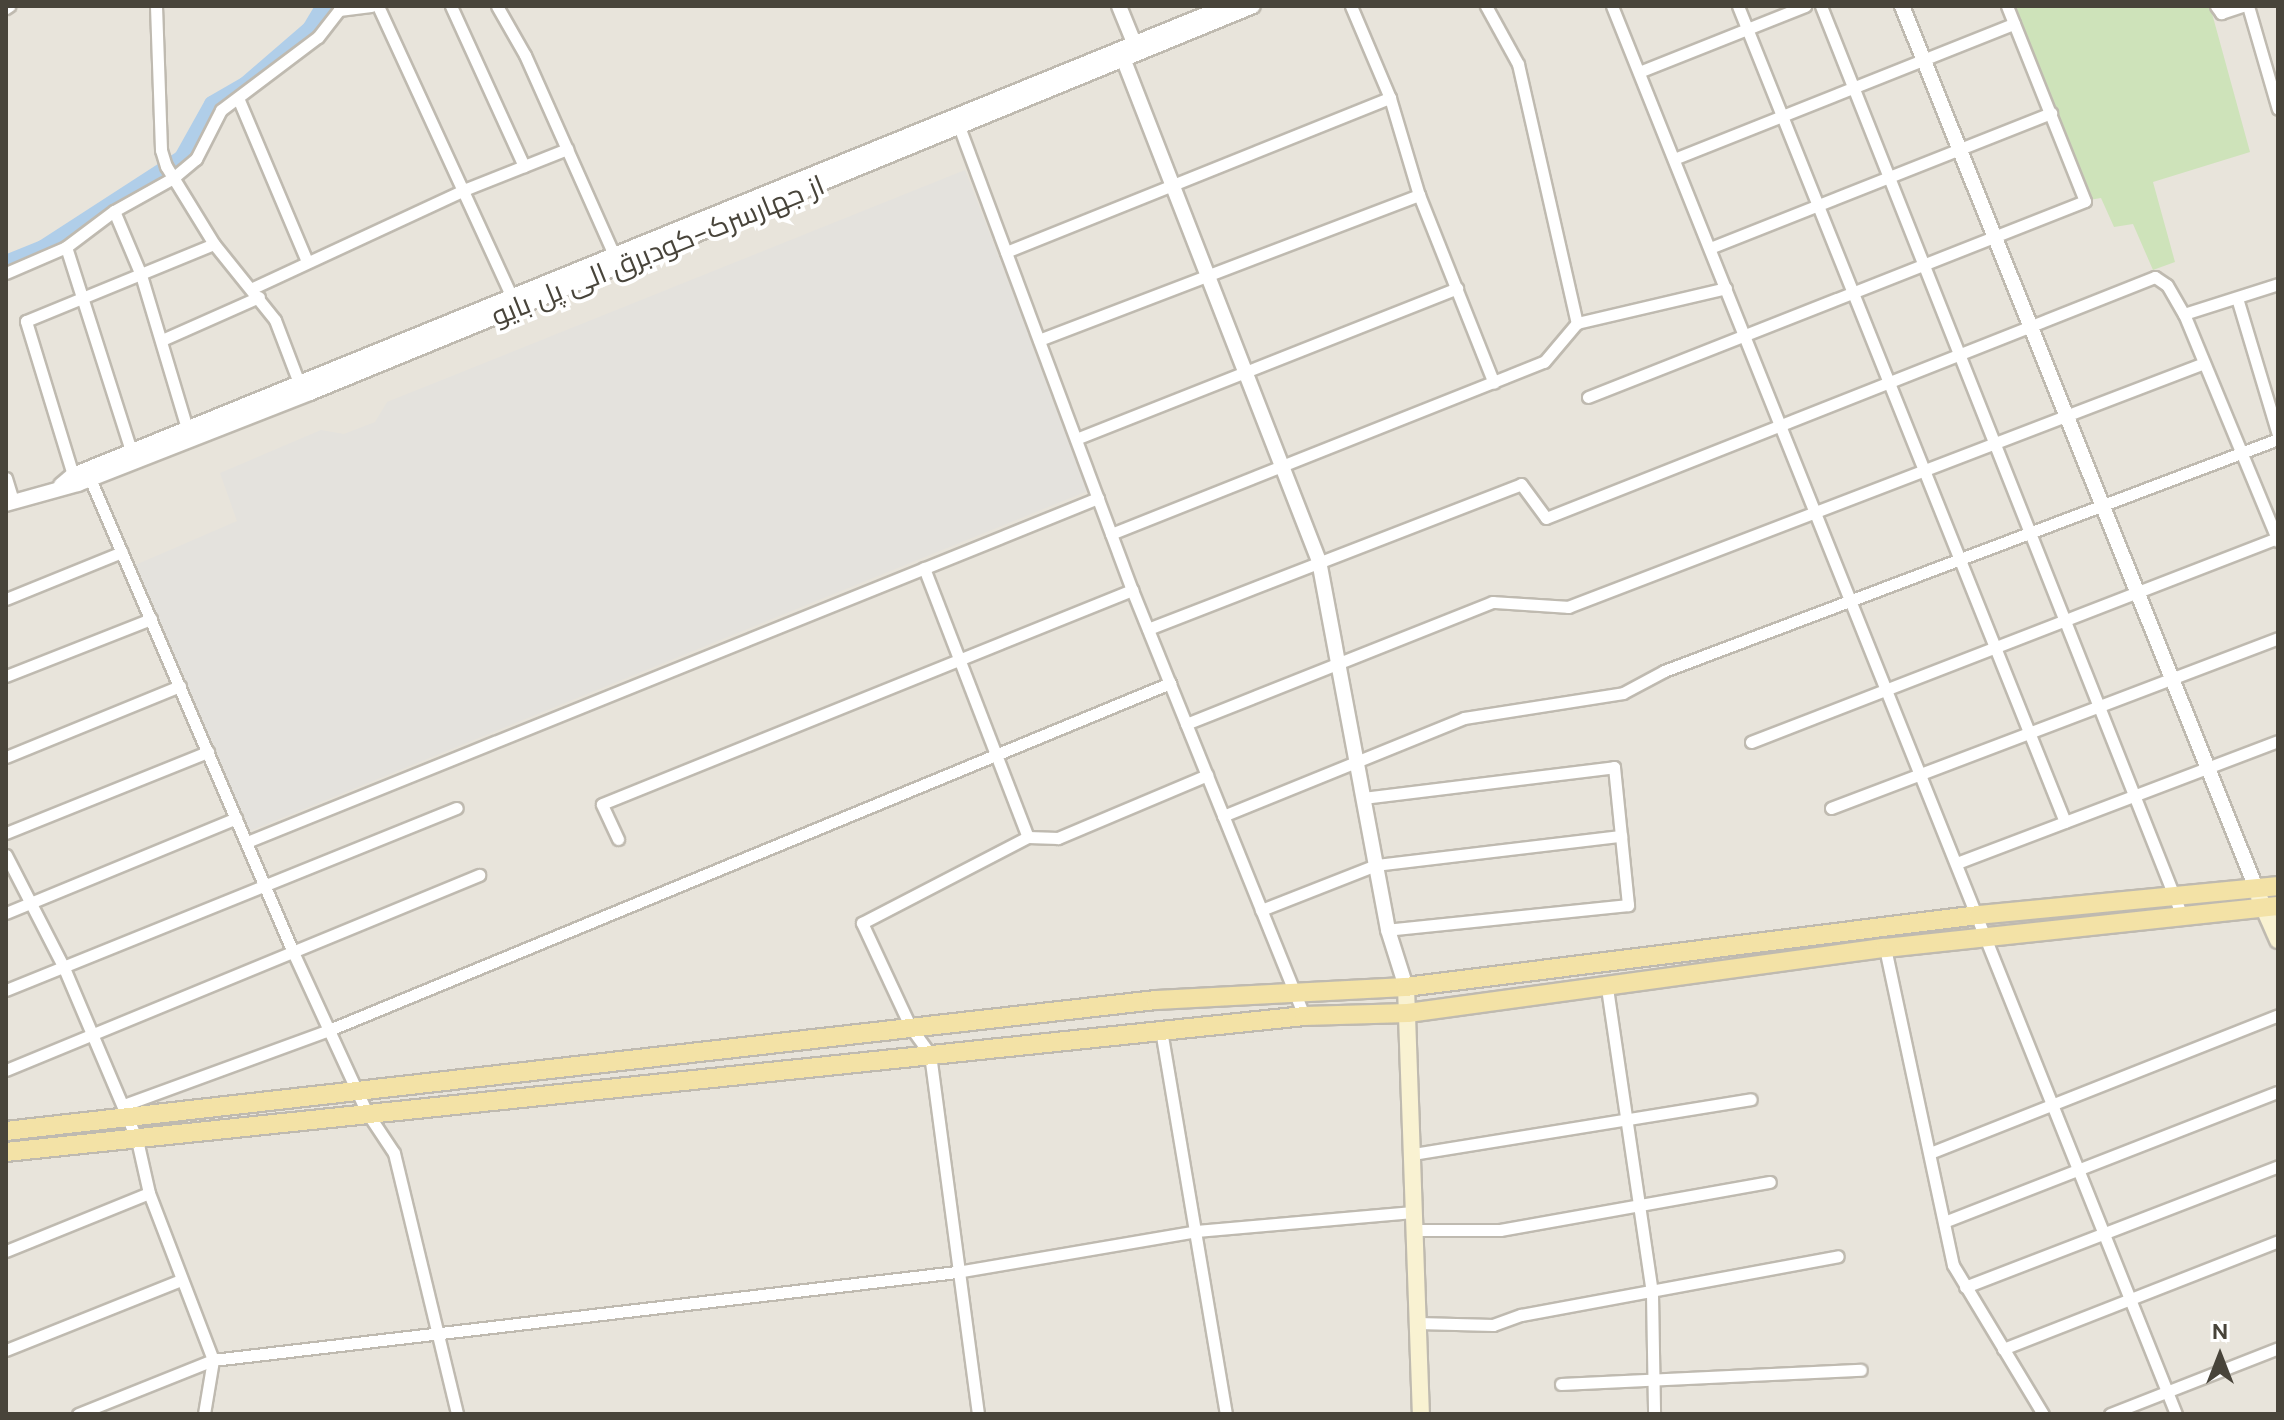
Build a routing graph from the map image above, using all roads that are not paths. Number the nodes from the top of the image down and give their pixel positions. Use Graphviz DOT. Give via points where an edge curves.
graph roads {
  1 [pos="156,6"];
  2 [pos="371,6"];
  3 [pos="378,6"];
  4 [pos="451,6"];
  5 [pos="497,6"];
  6 [pos="1119,6"];
  7 [pos="1253,6"];
  8 [pos="1351,6"];
  9 [pos="1486,6"];
  10 [pos="1612,6"];
  11 [pos="1738,6"];
  12 [pos="1805,6"];
  13 [pos="1821,6"];
  14 [pos="1902,6"];
  15 [pos="2007,6"];
  16 [pos="2216,6"];
  17 [pos="2245,6"];
  18 [pos="1219,7"];
  19 [pos="2014,24"];
  20 [pos="1747,29"];
  21 [pos="1129,52"];
  22 [pos="1924,59"];
  23 [pos="1639,72"];
  24 [pos="1854,88"];
  25 [pos="238,98"];
  26 [pos="1390,98"];
  27 [pos="2278,109"];
  28 [pos="2051,113"];
  29 [pos="1782,116"];
  30 [pos="958,122"];
  31 [pos="567,149"];
  32 [pos="1961,149"];
  33 [pos="1674,159"];
  34 [pos="524,166"];
  35 [pos="170,172"];
  36 [pos="1890,178"];
  37 [pos="1175,184"];
  38 [pos="466,189"];
  39 [pos="1419,195"];
  40 [pos="1818,206"];
  41 [pos="114,211"];
  42 [pos="1994,234"];
  43 [pos="214,244"];
  44 [pos="66,247"];
  45 [pos="1710,248"];
  46 [pos="1006,252"];
  47 [pos="614,255"];
  48 [pos="307,261"];
  49 [pos="1927,267"];
  50 [pos="6,273"];
  51 [pos="141,275"];
  52 [pos="1209,276"];
  53 [pos="2278,284"];
  54 [pos="1457,288"];
  55 [pos="1726,288"];
  56 [pos="256,293"];
  57 [pos="1855,295"];
  58 [pos="86,297"];
  59 [pos="512,297"];
  60 [pos="2237,298"];
  61 [pos="2184,314"];
  62 [pos="1577,323"];
  63 [pos="2032,325"];
  64 [pos="1747,337"];
  65 [pos="162,340"];
  66 [pos="1039,340"];
  67 [pos="1961,353"];
  68 [pos="2204,363"];
  69 [pos="1247,370"];
  70 [pos="1888,381"];
  71 [pos="299,383"];
  72 [pos="1494,383"];
  73 [pos="1588,397"];
  74 [pos="2067,415"];
  75 [pos="1781,423"];
  76 [pos="187,428"];
  77 [pos="2278,437"];
  78 [pos="1076,439"];
  79 [pos="1997,442"];
  80 [pos="131,451"];
  81 [pos="2241,453"];
  82 [pos="1284,468"];
  83 [pos="1924,471"];
  84 [pos="83,474"];
  85 [pos="6,478"];
  86 [pos="1098,498"];
  87 [pos="10,502"];
  88 [pos="2103,503"];
  89 [pos="1817,513"];
  90 [pos="2032,530"];
  91 [pos="1111,534"];
  92 [pos="2277,539"];
  93 [pos="122,552"];
  94 [pos="1959,558"];
  95 [pos="1319,561"];
  96 [pos="924,568"];
  97 [pos="2139,589"];
  98 [pos="1132,590"];
  99 [pos="6,599"];
  100 [pos="1851,600"];
  101 [pos="151,619"];
  102 [pos="2067,619"];
  103 [pos="1148,629"];
  104 [pos="2278,638"];
  105 [pos="1995,647"];
  106 [pos="1339,659"];
  107 [pos="959,660"];
  108 [pos="6,676"];
  109 [pos="2174,678"];
  110 [pos="1170,683"];
  111 [pos="180,686"];
  112 [pos="1887,689"];
  113 [pos="2100,705"];
  114 [pos="1186,724"];
  115 [pos="2029,733"];
  116 [pos="2278,741"];
  117 [pos="1751,742"];
  118 [pos="208,752"];
  119 [pos="997,752"];
  120 [pos="6,757"];
  121 [pos="1357,763"];
  122 [pos="2209,767"];
  123 [pos="1921,774"];
  124 [pos="1207,775"];
  125 [pos="2135,795"];
  126 [pos="1363,798"];
  127 [pos="457,808"];
  128 [pos="1831,808"];
  129 [pos="1223,816"];
  130 [pos="236,818"];
  131 [pos="2065,822"];
  132 [pos="6,833"];
  133 [pos="1621,836"];
  134 [pos="1028,837"];
  135 [pos="618,839"];
  136 [pos="247,842"];
  137 [pos="6,855"];
  138 [pos="1957,863"];
  139 [pos="1376,865"];
  140 [pos="479,875"];
  141 [pos="2278,886"];
  142 [pos="266,887"];
  143 [pos="2256,888"];
  144 [pos="2174,896"];
  145 [pos="31,903"];
  146 [pos="2270,906"];
  147 [pos="1261,910"];
  148 [pos="6,913"];
  149 [pos="1978,915"];
  150 [pos="2182,916"];
  151 [pos="1388,930"];
  152 [pos="1987,937"];
  153 [pos="2278,940"];
  154 [pos="1885,948"];
  155 [pos="293,952"];
  156 [pos="64,968"];
  157 [pos="1406,987"];
  158 [pos="1607,988"];
  159 [pos="6,990"];
  160 [pos="1295,993"];
  161 [pos="1408,1013"];
  162 [pos="2278,1015"];
  163 [pos="1304,1016"];
  164 [pos="911,1028"];
  165 [pos="329,1030"];
  166 [pos="1161,1030"];
  167 [pos="91,1036"];
  168 [pos="930,1054"];
  169 [pos="6,1070"];
  170 [pos="356,1090"];
  171 [pos="2278,1092"];
  172 [pos="1751,1099"];
  173 [pos="2056,1104"];
  174 [pos="366,1111"];
  175 [pos="125,1112"];
  176 [pos="1625,1120"];
  177 [pos="6,1131"];
  178 [pos="137,1140"];
  179 [pos="7,1152"];
  180 [pos="1930,1153"];
  181 [pos="1413,1154"];
  182 [pos="2278,1166"];
  183 [pos="2079,1169"];
  184 [pos="1770,1182"];
  185 [pos="149,1193"];
  186 [pos="1639,1206"];
  187 [pos="1413,1212"];
  188 [pos="1944,1222"];
  189 [pos="1414,1230"];
  190 [pos="1196,1231"];
  191 [pos="2103,1234"];
  192 [pos="2278,1241"];
  193 [pos="6,1251"];
  194 [pos="1838,1256"];
  195 [pos="957,1272"];
  196 [pos="181,1280"];
  197 [pos="1965,1287"];
  198 [pos="1652,1294"];
  199 [pos="2129,1300"];
  200 [pos="1418,1323"];
  201 [pos="437,1333"];
  202 [pos="2278,1348"];
  203 [pos="2003,1349"];
  204 [pos="6,1350"];
  205 [pos="213,1360"];
  206 [pos="1861,1370"];
  207 [pos="1654,1380"];
  208 [pos="1561,1384"];
  209 [pos="2167,1392"];
  210 [pos="78,1414"];
  211 [pos="204,1414"];
  212 [pos="457,1414"];
  213 [pos="978,1414"];
  214 [pos="1226,1414"];
  215 [pos="1421,1414"];
  216 [pos="1654,1414"];
  217 [pos="2043,1414"];
  218 [pos="2110,1414"];
  219 [pos="2176,1414"];
  1 -- 35 [label="street" via="161,150"];
  2 -- 25 [label="street" via="339,10 318,37"];
  3 -- 38 [label="street"];
  4 -- 34 [label="street"];
  5 -- 31 [label="street"];
  6 -- 21 [label="street"];
  7 -- 21 [label="street, از جهارسرک-کودبرق الی پل بایو"];
  8 -- 26 [label="street"];
  9 -- 62 [label="street" via="1518,64"];
  10 -- 23 [label="street"];
  11 -- 20 [label="street"];
  12 -- 20 [label="street"];
  13 -- 24 [label="street"];
  14 -- 22 [label="street"];
  15 -- 19 [label="street"];
  16 -- 17 [label="street" via="2221,13"];
  17 -- 27 [label="street"];
  18 -- 21 [label="street, از جهارسرک-کودبرق الی پل بایو"];
  19 -- 22 [label="street"];
  19 -- 28 [label="street"];
  20 -- 23 [label="street"];
  20 -- 29 [label="street"];
  21 -- 30 [label="street, از جهارسرک-کودبرق الی پل بایو"];
  21 -- 37 [label="street"];
  22 -- 24 [label="street"];
  22 -- 32 [label="street"];
  23 -- 33 [label="street"];
  24 -- 29 [label="street"];
  24 -- 36 [label="street"];
  25 -- 35 [label="street" via="221,110 196,159"];
  25 -- 48 [label="street"];
  26 -- 37 [label="street"];
  26 -- 39 [label="street"];
  28 -- 32 [label="street"];
  28 -- 42 [label="street" via="2086,201"];
  29 -- 33 [label="street"];
  29 -- 40 [label="street"];
  30 -- 46 [label="street"];
  30 -- 47 [label="street, از جهارسرک-کودبرق الی پل بایو"];
  30 -- 84 [label="street, از جهارسرک-کودبرق الی پل بایو"];
  31 -- 34 [label="street"];
  31 -- 47 [label="street"];
  32 -- 36 [label="street"];
  32 -- 42 [label="street"];
  33 -- 45 [label="street"];
  34 -- 38 [label="street"];
  35 -- 41 [label="street"];
  35 -- 43 [label="street"];
  36 -- 40 [label="street"];
  36 -- 49 [label="street"];
  37 -- 46 [label="street"];
  37 -- 52 [label="street"];
  38 -- 48 [label="street"];
  38 -- 59 [label="street"];
  39 -- 52 [label="street"];
  39 -- 54 [label="street"];
  40 -- 45 [label="street"];
  40 -- 57 [label="street"];
  41 -- 44 [label="street"];
  41 -- 51 [label="street"];
  42 -- 49 [label="street"];
  42 -- 63 [label="street"];
  43 -- 51 [label="street"];
  43 -- 56 [label="street"];
  44 -- 50 [label="street"];
  44 -- 58 [label="street"];
  45 -- 55 [label="street"];
  46 -- 66 [label="street"];
  47 -- 59 [label="street, از جهارسرک-کودبرق الی پل بایو"];
  48 -- 56 [label="street"];
  49 -- 57 [label="street"];
  49 -- 67 [label="street"];
  51 -- 58 [label="street"];
  51 -- 65 [label="street"];
  52 -- 66 [label="street"];
  52 -- 69 [label="street"];
  53 -- 60 [label="street"];
  54 -- 69 [label="street"];
  54 -- 72 [label="street"];
  55 -- 62 [label="street"];
  55 -- 64 [label="street"];
  56 -- 65 [label="street"];
  56 -- 71 [label="street" via="275,320"];
  57 -- 64 [label="street"];
  57 -- 70 [label="street"];
  58 -- 80 [label="street"];
  58 -- 84 [label="street" via="26,321"];
  59 -- 71 [label="street, از جهارسرک-کودبرق الی پل بایو"];
  60 -- 61 [label="street"];
  60 -- 77 [label="street"];
  61 -- 63 [label="street" via="2167,285 2155,277"];
  61 -- 68 [label="street"];
  62 -- 72 [label="street" via="1544,362"];
  63 -- 67 [label="street"];
  63 -- 74 [label="street"];
  64 -- 73 [label="street"];
  64 -- 75 [label="street"];
  65 -- 76 [label="street"];
  66 -- 78 [label="street"];
  67 -- 70 [label="street"];
  67 -- 79 [label="street"];
  68 -- 74 [label="street"];
  68 -- 81 [label="street"];
  69 -- 78 [label="street"];
  69 -- 82 [label="street"];
  70 -- 75 [label="street"];
  70 -- 83 [label="street"];
  71 -- 76 [label="street, از جهارسرک-کودبرق الی پل بایو"];
  72 -- 82 [label="street"];
  74 -- 79 [label="street"];
  74 -- 88 [label="street"];
  75 -- 89 [label="street"];
  75 -- 95 [label="street" via="1546,518 1521,484"];
  76 -- 80 [label="street, از جهارسرک-کودبرق الی پل بایو"];
  77 -- 81 [label="street"];
  78 -- 86 [label="street"];
  79 -- 83 [label="street"];
  79 -- 90 [label="street"];
  80 -- 84 [label="street, از جهارسرک-کودبرق الی پل بایو"];
  81 -- 88 [label="street"];
  81 -- 92 [label="street"];
  82 -- 91 [label="street"];
  82 -- 95 [label="street"];
  83 -- 89 [label="street"];
  83 -- 94 [label="street"];
  84 -- 87 [label="street, از جهارسرک-کودبرق الی پل بایو"];
  84 -- 93 [label="street"];
  85 -- 87 [label="street"];
  86 -- 91 [label="street"];
  86 -- 96 [label="street"];
  88 -- 90 [label="street"];
  88 -- 97 [label="street"];
  89 -- 100 [label="street"];
  89 -- 106 [label="street" via="1568,607 1493,602"];
  90 -- 94 [label="street"];
  90 -- 102 [label="street"];
  91 -- 98 [label="street"];
  92 -- 97 [label="street"];
  93 -- 99 [label="street"];
  93 -- 101 [label="street"];
  94 -- 100 [label="street"];
  94 -- 105 [label="street"];
  95 -- 103 [label="street"];
  95 -- 106 [label="street"];
  96 -- 107 [label="street"];
  96 -- 136 [label="street"];
  97 -- 102 [label="street"];
  97 -- 109 [label="street"];
  98 -- 103 [label="street"];
  98 -- 107 [label="street"];
  100 -- 112 [label="street"];
  100 -- 121 [label="street" via="1664,671 1623,693 1464,718"];
  101 -- 108 [label="street"];
  101 -- 111 [label="street"];
  102 -- 105 [label="street"];
  102 -- 113 [label="street"];
  103 -- 110 [label="street"];
  104 -- 109 [label="street"];
  105 -- 112 [label="street"];
  105 -- 115 [label="street"];
  106 -- 114 [label="street"];
  106 -- 121 [label="street"];
  107 -- 119 [label="street"];
  107 -- 135 [label="street" via="602,804"];
  109 -- 113 [label="street"];
  109 -- 122 [label="street"];
  110 -- 114 [label="street"];
  110 -- 119 [label="street"];
  111 -- 118 [label="street"];
  111 -- 120 [label="street"];
  112 -- 117 [label="street"];
  112 -- 123 [label="street"];
  113 -- 115 [label="street"];
  113 -- 125 [label="street"];
  114 -- 124 [label="street"];
  115 -- 123 [label="street"];
  115 -- 131 [label="street"];
  116 -- 122 [label="street"];
  118 -- 130 [label="street"];
  118 -- 132 [label="street"];
  119 -- 134 [label="street"];
  119 -- 165 [label="street"];
  121 -- 126 [label="street"];
  121 -- 129 [label="street"];
  122 -- 125 [label="street"];
  122 -- 143 [label="street"];
  123 -- 128 [label="street"];
  123 -- 138 [label="street"];
  124 -- 129 [label="street"];
  124 -- 134 [label="street" via="1058,838"];
  125 -- 131 [label="street"];
  125 -- 144 [label="street"];
  126 -- 133 [label="street" via="1614,767"];
  126 -- 139 [label="street"];
  127 -- 142 [label="street"];
  129 -- 147 [label="street"];
  130 -- 136 [label="street"];
  130 -- 145 [label="street"];
  131 -- 138 [label="street"];
  133 -- 139 [label="street"];
  133 -- 151 [label="street" via="1628,905"];
  134 -- 164 [label="street" via="862,923"];
  136 -- 142 [label="street"];
  137 -- 145 [label="street"];
  138 -- 149 [label="street"];
  139 -- 147 [label="street"];
  139 -- 151 [label="street"];
  140 -- 155 [label="street"];
  141 -- 143 [label="main road"];
  142 -- 155 [label="street"];
  142 -- 156 [label="street"];
  143 -- 144 [label="main road"];
  143 -- 146 [label="main road"];
  144 -- 149 [label="main road"];
  144 -- 150 [label="street"];
  145 -- 148 [label="street"];
  145 -- 156 [label="street"];
  146 -- 150 [label="main road"];
  146 -- 153 [label="main road"];
  147 -- 160 [label="street"];
  149 -- 152 [label="street"];
  149 -- 157 [label="main road"];
  150 -- 152 [label="main road"];
  151 -- 157 [label="street"];
  152 -- 154 [label="main road"];
  152 -- 173 [label="street"];
  154 -- 158 [label="main road"];
  154 -- 180 [label="street"];
  155 -- 165 [label="street"];
  155 -- 167 [label="street"];
  156 -- 159 [label="street"];
  156 -- 167 [label="street"];
  157 -- 160 [label="main road"];
  157 -- 161 [label="main road"];
  158 -- 161 [label="main road"];
  158 -- 176 [label="street"];
  160 -- 163 [label="street"];
  160 -- 164 [label="main road" via="1156,1000"];
  161 -- 163 [label="main road"];
  161 -- 181 [label="main road"];
  162 -- 173 [label="street"];
  163 -- 166 [label="main road"];
  164 -- 168 [label="street"];
  164 -- 170 [label="main road"];
  165 -- 170 [label="street"];
  165 -- 175 [label="street"];
  166 -- 168 [label="main road"];
  166 -- 190 [label="street"];
  167 -- 169 [label="street"];
  167 -- 175 [label="street"];
  168 -- 174 [label="main road"];
  168 -- 195 [label="street"];
  170 -- 174 [label="street"];
  170 -- 175 [label="main road"];
  171 -- 183 [label="street"];
  172 -- 176 [label="street"];
  173 -- 180 [label="street"];
  173 -- 183 [label="street"];
  174 -- 178 [label="main road"];
  174 -- 201 [label="street" via="394,1153"];
  175 -- 177 [label="main road"];
  175 -- 178 [label="street"];
  176 -- 181 [label="street"];
  176 -- 186 [label="street"];
  178 -- 179 [label="main road"];
  178 -- 185 [label="street"];
  180 -- 188 [label="street"];
  181 -- 187 [label="main road"];
  182 -- 191 [label="street"];
  183 -- 188 [label="street"];
  183 -- 191 [label="street"];
  184 -- 186 [label="street"];
  185 -- 193 [label="street"];
  185 -- 196 [label="street"];
  186 -- 189 [label="street" via="1500,1230"];
  186 -- 198 [label="street"];
  187 -- 189 [label="main road"];
  187 -- 190 [label="street"];
  188 -- 197 [label="street" via="1953,1265"];
  189 -- 200 [label="main road"];
  190 -- 195 [label="street"];
  190 -- 214 [label="street"];
  191 -- 197 [label="street"];
  191 -- 199 [label="street"];
  192 -- 199 [label="street"];
  194 -- 198 [label="street"];
  195 -- 201 [label="street"];
  195 -- 213 [label="street"];
  196 -- 204 [label="street"];
  196 -- 205 [label="street"];
  197 -- 203 [label="street"];
  198 -- 200 [label="street" via="1521,1315 1493,1325"];
  198 -- 207 [label="street"];
  199 -- 203 [label="street"];
  199 -- 209 [label="street"];
  200 -- 215 [label="main road"];
  201 -- 205 [label="street"];
  201 -- 212 [label="street"];
  202 -- 209 [label="street"];
  203 -- 217 [label="street"];
  205 -- 210 [label="street"];
  205 -- 211 [label="street"];
  206 -- 207 [label="street"];
  207 -- 208 [label="street"];
  207 -- 216 [label="street"];
  209 -- 218 [label="street"];
  209 -- 219 [label="street"];
}
